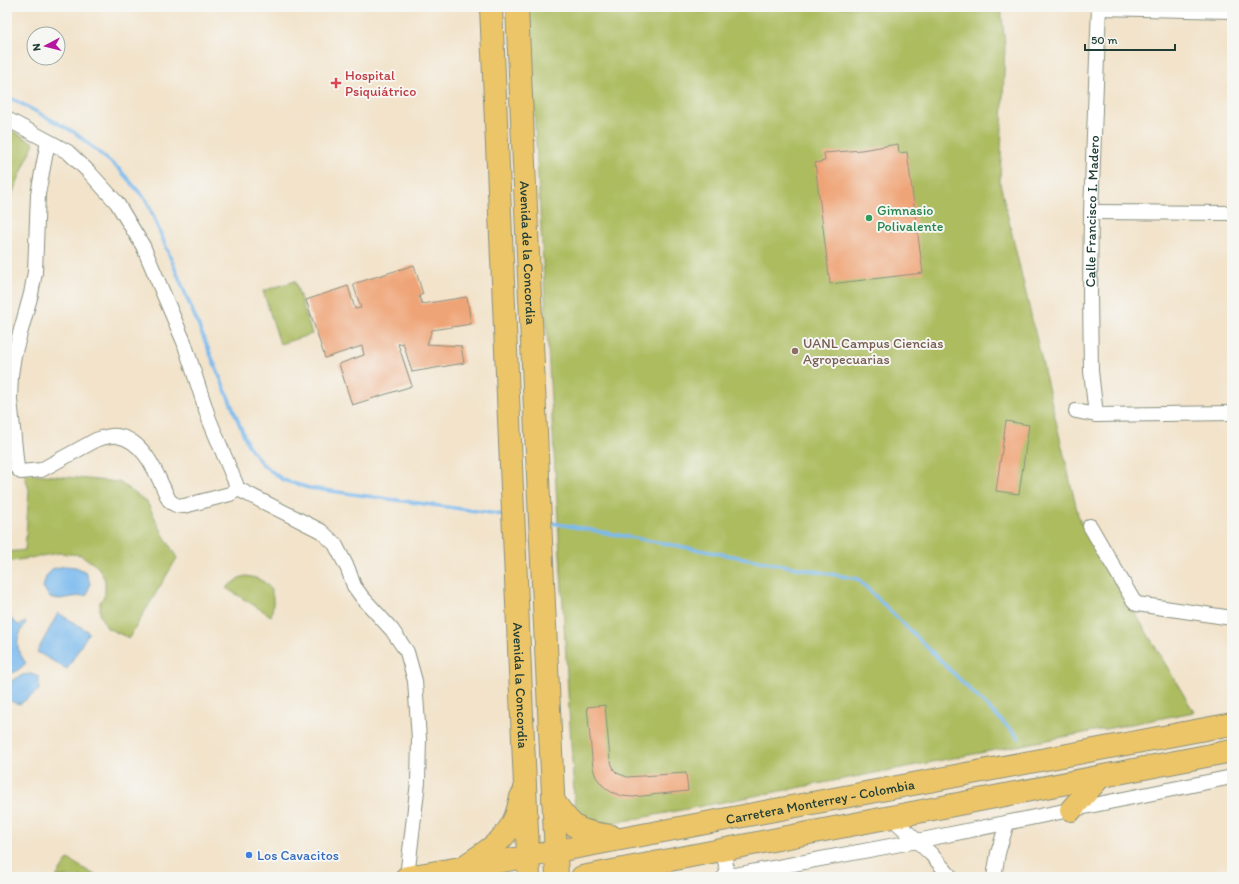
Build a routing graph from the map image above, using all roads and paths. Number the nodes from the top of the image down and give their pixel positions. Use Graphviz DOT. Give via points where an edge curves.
graph roads {
  1 [pos="491,7"];
  2 [pos="518,7"];
  3 [pos="1099,7"];
  4 [pos="1232,11"];
  5 [pos="7,119"];
  6 [pos="48,141"];
  7 [pos="1091,212"];
  8 [pos="1232,213"];
  9 [pos="1076,411"];
  10 [pos="1232,413"];
  11 [pos="1096,415"];
  12 [pos="236,488"];
  13 [pos="512,494"];
  14 [pos="539,499"];
  15 [pos="1090,526"];
  16 [pos="1232,618"];
  17 [pos="1232,724"];
  18 [pos="1232,751"];
  19 [pos="1232,777"];
  20 [pos="1098,778"];
  21 [pos="525,782"];
  22 [pos="553,800"];
  23 [pos="1071,810"];
  24 [pos="892,817"];
  25 [pos="1007,823"];
  26 [pos="624,838"];
  27 [pos="917,841"];
  28 [pos="723,850"];
  29 [pos="556,851"];
  30 [pos="464,866"];
  31 [pos="528,867"];
  32 [pos="407,877"];
  33 [pos="557,877"];
  34 [pos="582,877"];
  35 [pos="726,877"];
  36 [pos="951,877"];
  37 [pos="994,877"];
  1 -- 13 [label="main road, Avenida de la Concordia"];
  2 -- 14 [label="main road, Avenida de la Concordia"];
  3 -- 4 [label="street"];
  3 -- 7 [label="street, Calle Francisco I. Madero"];
  5 -- 6 [label="street"];
  6 -- 12 [label="street" via="68,152 90,172 117,203 143,246 184,342 209,420"];
  6 -- 12 [label="street" via="38,194 35,272 11,375 10,400 17,468 21,472 41,470 96,440 117,436 133,441 141,450 154,468 173,504 178,506 230,494"];
  7 -- 8 [label="street"];
  7 -- 11 [label="street, Calle Francisco I. Madero" via="1091,371"];
  9 -- 11 [label="street"];
  10 -- 11 [label="street"];
  12 -- 32 [label="street" via="321,531 335,544 354,586 392,630 406,652 415,681 419,739 418,782"];
  13 -- 21 [label="main road, Avenida la Concordia"];
  14 -- 22 [label="main road, Avenida la Concordia"];
  15 -- 16 [label="street" via="1137,604"];
  17 -- 26 [label="main road, Carretera Monterrey - Colombia"];
  18 -- 20 [label="main road"];
  19 -- 23 [label="street"];
  20 -- 23 [label="main road"];
  20 -- 24 [label="main road"];
  21 -- 30 [label="main road" via="515,819 503,837 491,849"];
  21 -- 31 [label="main road, Avenida la Concordia"];
  22 -- 26 [label="main road" via="570,823 580,830"];
  22 -- 29 [label="main road, Avenida la Concordia"];
  23 -- 25 [label="street"];
  24 -- 27 [label="street"];
  24 -- 28 [label="main road"];
  25 -- 27 [label="street"];
  25 -- 37 [label="street"];
  26 -- 29 [label="main road, Carretera Monterrey - Colombia"];
  27 -- 35 [label="street"];
  27 -- 36 [label="street"];
  28 -- 34 [label="main road"];
  28 -- 35 [label="street"];
  29 -- 31 [label="main road, Carretera Monterrey - Colombia"];
  29 -- 33 [label="main road, Avenida la Concordia"];
  30 -- 31 [label="main road, Carretera Monterrey - Colombia"];
  30 -- 32 [label="main road, Carretera Monterrey - Colombia"];
}
